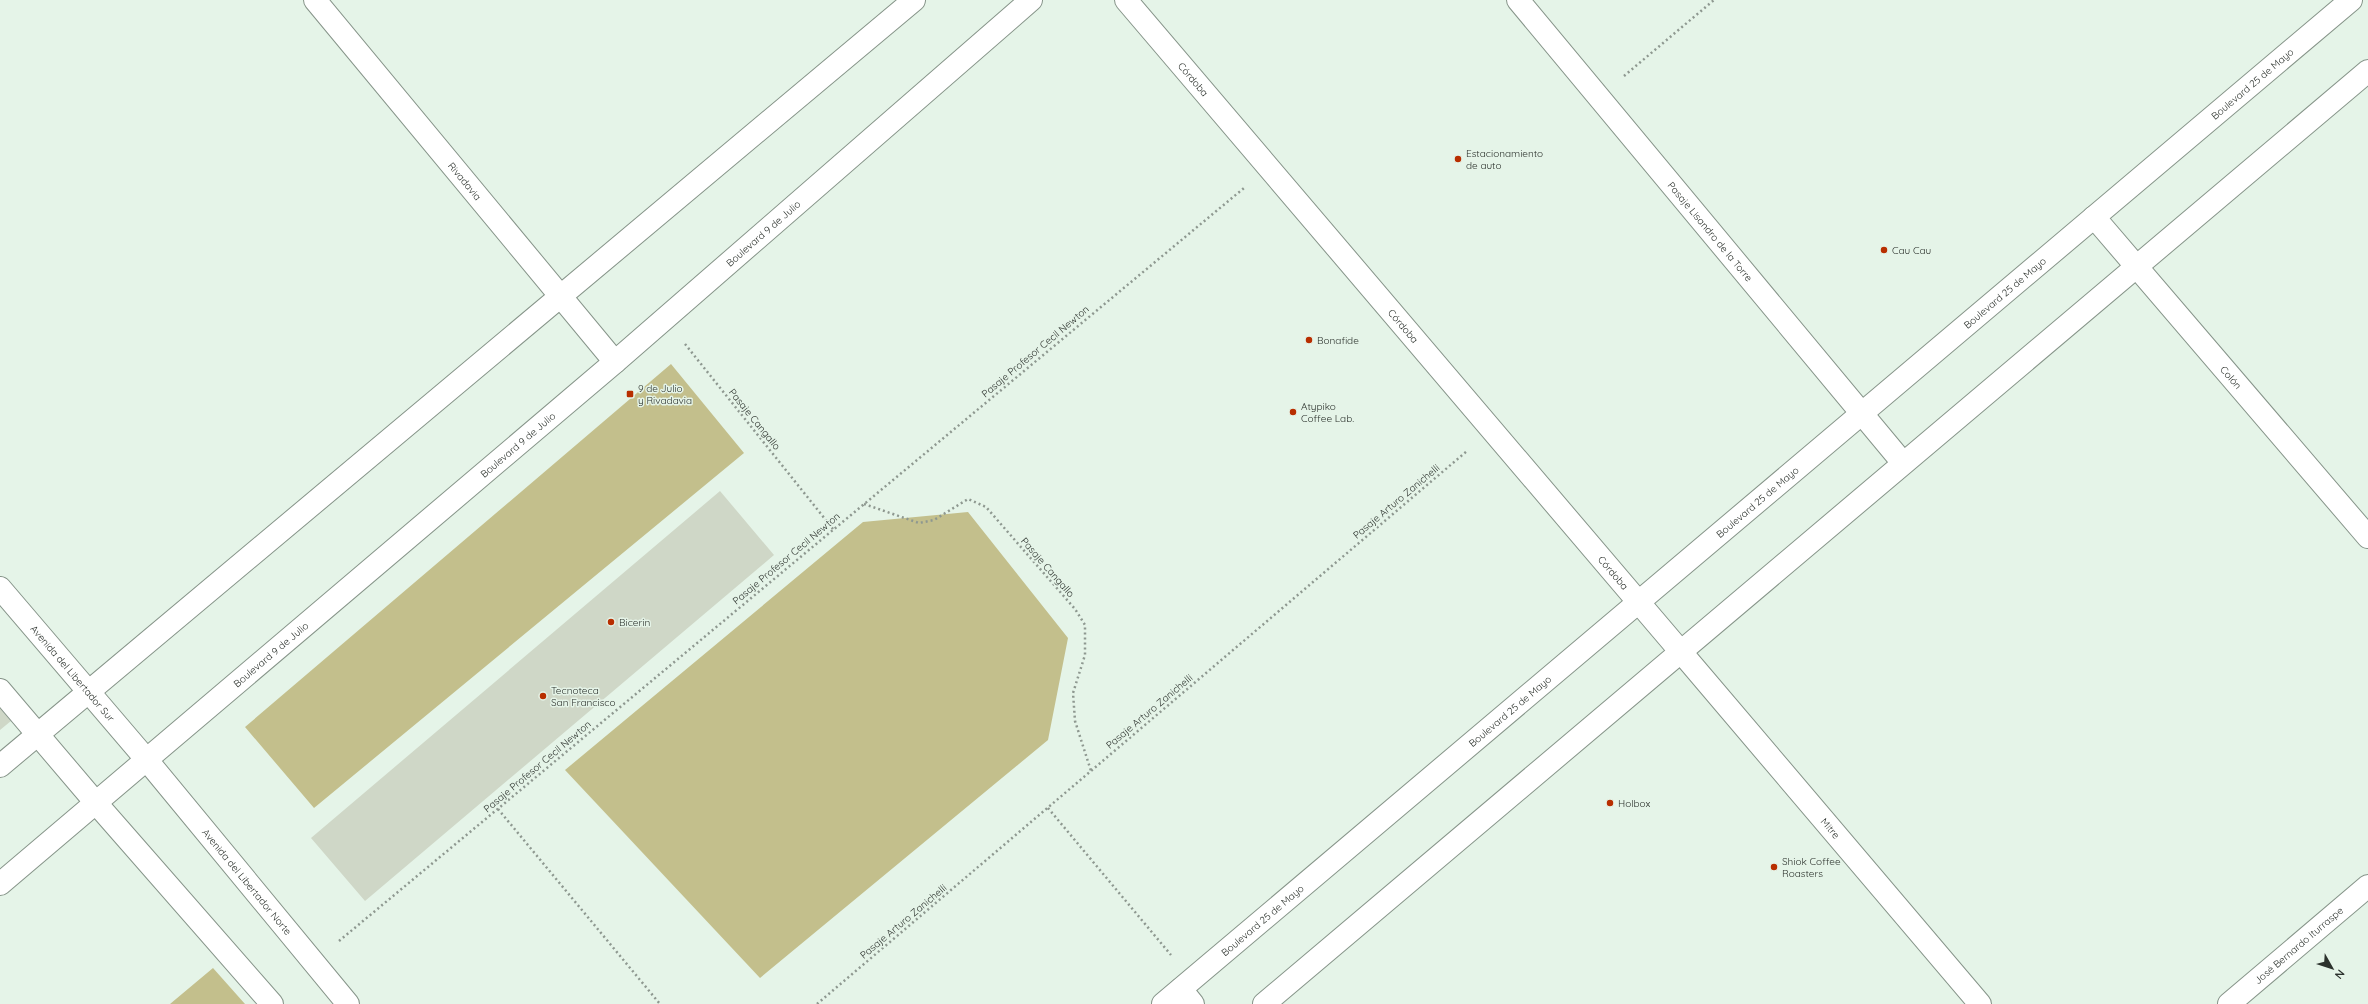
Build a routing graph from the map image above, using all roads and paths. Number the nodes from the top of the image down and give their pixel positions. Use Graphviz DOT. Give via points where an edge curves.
graph roads {
  1 [pos="315,0"];
  2 [pos="914,0"];
  3 [pos="1031,0"];
  4 [pos="1126,0"];
  5 [pos="1518,0"];
  6 [pos="1714,0"];
  7 [pos="2351,0"];
  8 [pos="2368,71"];
  9 [pos="1599,97"];
  10 [pos="1269,167"];
  11 [pos="2094,217"];
  12 [pos="2136,267"];
  13 [pos="560,298"];
  14 [pos="664,319"];
  15 [pos="615,362"];
  16 [pos="1862,413"];
  17 [pos="1492,430"];
  18 [pos="1903,463"];
  19 [pos="864,504"];
  20 [pos="833,529"];
  21 [pos="2368,537"];
  22 [pos="0,588"];
  23 [pos="1638,602"];
  24 [pos="1681,652"];
  25 [pos="0,690"];
  26 [pos="87,693"];
  27 [pos="38,735"];
  28 [pos="146,759"];
  29 [pos="0,766"];
  30 [pos="1091,771"];
  31 [pos="96,803"];
  32 [pos="1048,808"];
  33 [pos="498,809"];
  34 [pos="0,884"];
  35 [pos="2368,886"];
  36 [pos="313,962"];
  37 [pos="1189,991"];
  38 [pos="272,1004"];
  39 [pos="348,1004"];
  40 [pos="660,1004"];
  41 [pos="817,1004"];
  42 [pos="1163,1004"];
  43 [pos="1264,1004"];
  44 [pos="1980,1004"];
  45 [pos="2229,1004"];
  1 -- 13 [label="main road, Rivadavia"];
  2 -- 13 [label="main road"];
  3 -- 14 [label="main road, Boulevard 9 de Julio"];
  4 -- 10 [label="main road, Córdoba"];
  5 -- 9 [label="main road, Pasaje Lisandro de la Torre"];
  6 -- 9 [label="path"];
  7 -- 11 [label="main road, Boulevard 25 de Mayo"];
  8 -- 12 [label="main road"];
  9 -- 16 [label="main road, Pasaje Lisandro de la Torre"];
  10 -- 17 [label="main road, Córdoba"];
  10 -- 19 [label="path, Pasaje Profesor Cecil Newton"];
  11 -- 12 [label="main road, Colón"];
  11 -- 16 [label="main road, Boulevard 25 de Mayo"];
  12 -- 18 [label="main road"];
  12 -- 21 [label="main road, Colón"];
  13 -- 15 [label="main road, Rivadavia"];
  13 -- 26 [label="main road"];
  14 -- 15 [label="main road, Boulevard 9 de Julio"];
  14 -- 20 [label="path, Pasaje Cangallo"];
  15 -- 28 [label="main road, Boulevard 9 de Julio"];
  16 -- 18 [label="main road, Pasaje Lisandro de la Torre"];
  16 -- 23 [label="main road, Boulevard 25 de Mayo"];
  17 -- 23 [label="main road, Córdoba"];
  17 -- 30 [label="path, Pasaje Arturo Zanichelli"];
  18 -- 24 [label="main road"];
  19 -- 20 [label="path, Pasaje Profesor Cecil Newton"];
  19 -- 30 [label="path, Pasaje Cangallo" via="919,523 934,520 968,499 986,507 1074,609 1085,625 1085,655 1073,693 1075,721"];
  20 -- 33 [label="path, Pasaje Profesor Cecil Newton"];
  22 -- 26 [label="main road, Avenida del Libertador Sur"];
  23 -- 24 [label="main road, Córdoba"];
  23 -- 37 [label="main road, Boulevard 25 de Mayo"];
  24 -- 43 [label="main road"];
  24 -- 44 [label="main road, Mitre"];
  25 -- 27 [label="main road"];
  26 -- 27 [label="main road"];
  26 -- 28 [label="main road, Avenida del Libertador Sur"];
  27 -- 29 [label="main road"];
  27 -- 31 [label="main road"];
  28 -- 31 [label="main road, Boulevard 9 de Julio"];
  28 -- 36 [label="main road, Avenida del Libertador Norte"];
  30 -- 32 [label="path, Pasaje Arturo Zanichelli"];
  31 -- 34 [label="main road, Boulevard 9 de Julio"];
  31 -- 38 [label="main road"];
  32 -- 37 [label="path"];
  32 -- 41 [label="path, Pasaje Arturo Zanichelli"];
  33 -- 36 [label="path, Pasaje Profesor Cecil Newton"];
  33 -- 40 [label="path"];
  35 -- 45 [label="main road, José Bernardo Iturraspe"];
  36 -- 39 [label="main road, Avenida del Libertador Norte"];
  37 -- 42 [label="main road, Boulevard 25 de Mayo"];
}
